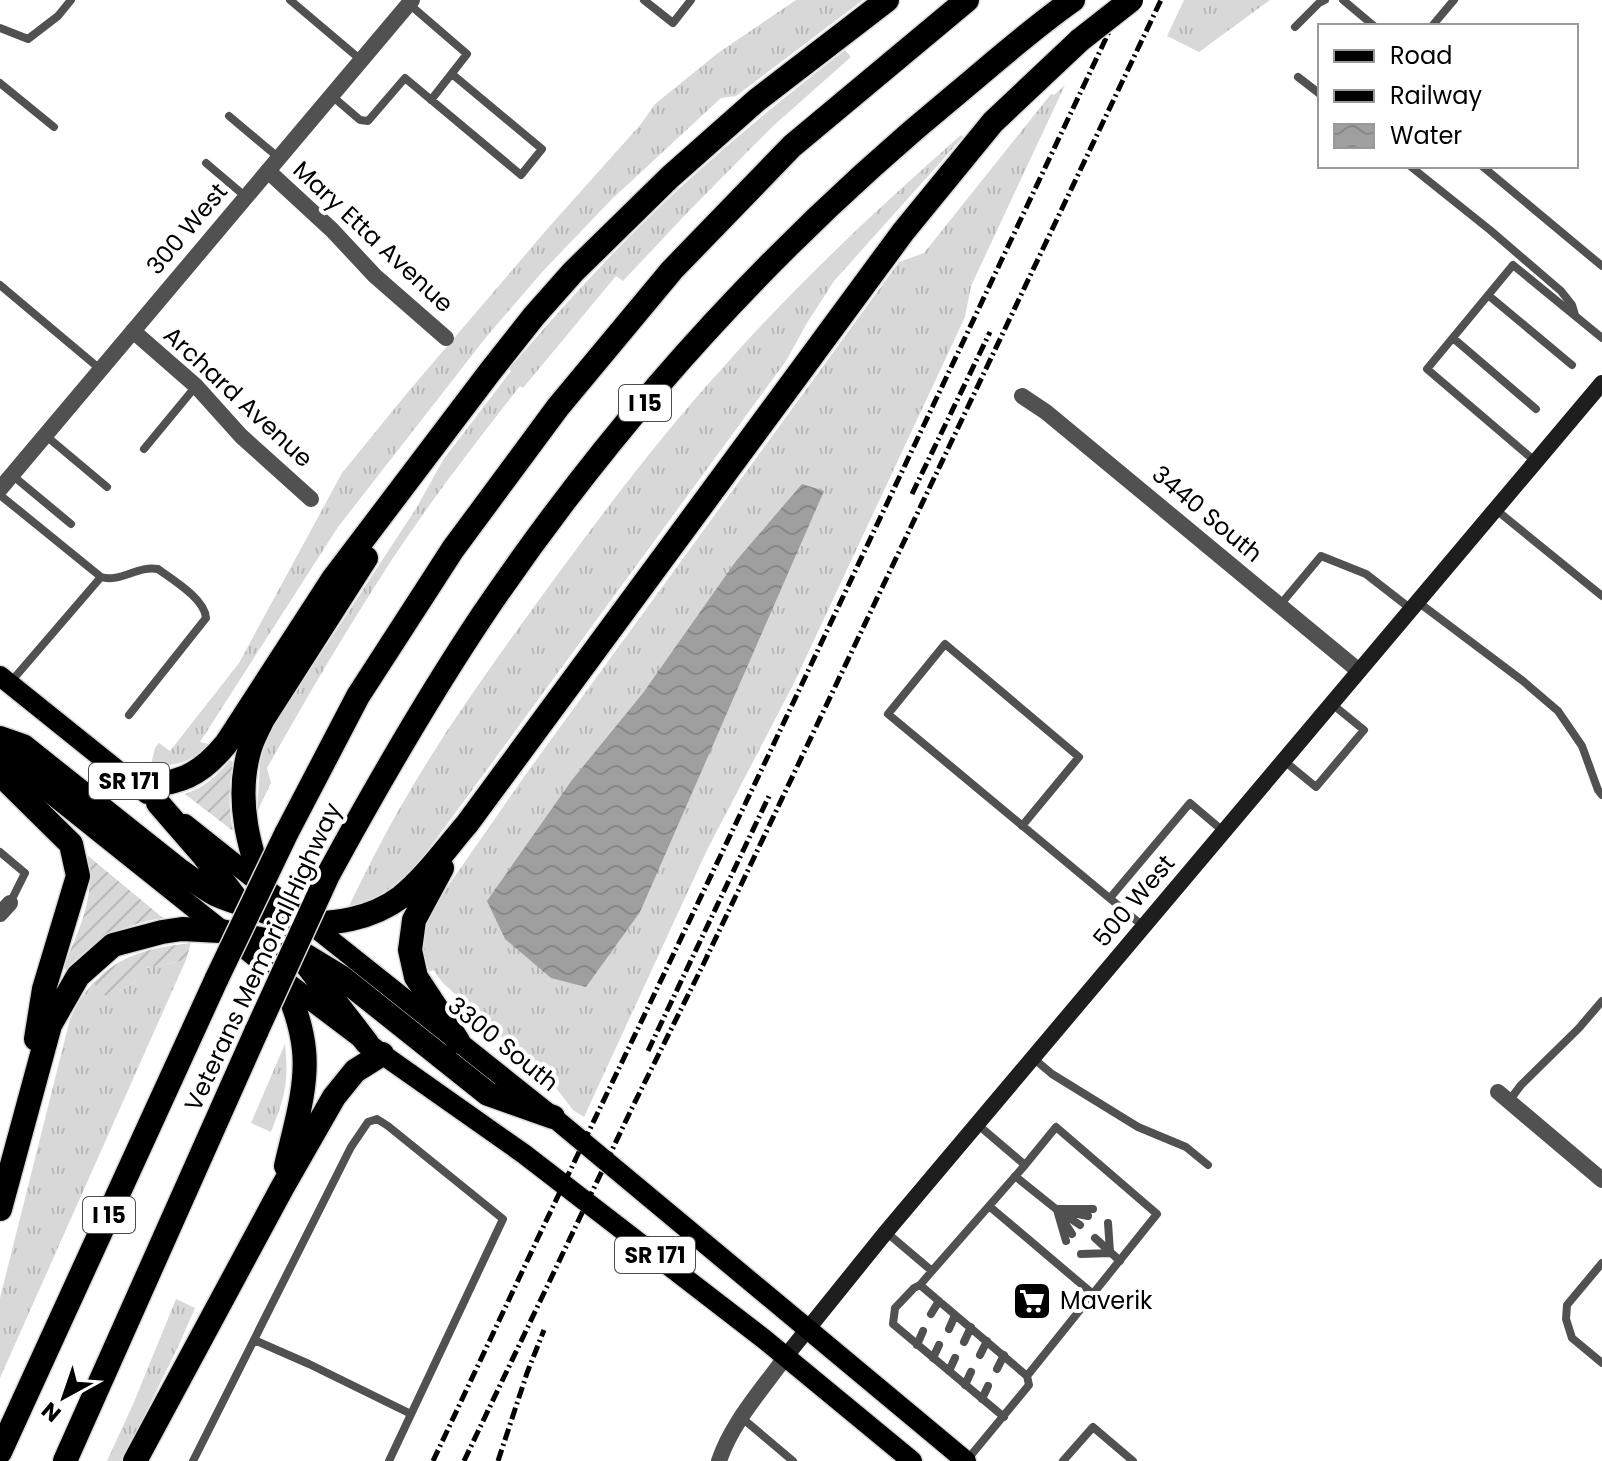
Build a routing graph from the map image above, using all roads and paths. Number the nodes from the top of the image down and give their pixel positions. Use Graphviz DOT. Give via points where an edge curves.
graph roads {
  1 [pos="71,0"];
  2 [pos="290,0"];
  3 [pos="644,0"];
  4 [pos="691,0"];
  5 [pos="887,0"];
  6 [pos="967,0"];
  7 [pos="1131,0"];
  8 [pos="1325,0"];
  9 [pos="1343,0"];
  10 [pos="1454,0"];
  11 [pos="410,2"];
  12 [pos="1065,5"];
  13 [pos="1372,24"];
  14 [pos="1434,24"];
  15 [pos="1295,27"];
  16 [pos="0,28"];
  17 [pos="361,60"];
  18 [pos="452,74"];
  19 [pos="1298,77"];
  20 [pos="0,83"];
  21 [pos="1318,92"];
  22 [pos="331,96"];
  23 [pos="431,100"];
  24 [pos="229,116"];
  25 [pos="54,127"];
  26 [pos="206,163"];
  27 [pos="273,164"];
  28 [pos="1412,168"];
  29 [pos="1484,168"];
  30 [pos="246,197"];
  31 [pos="1602,266"];
  32 [pos="0,285"];
  33 [pos="1488,295"];
  34 [pos="1575,316"];
  35 [pos="133,331"];
  36 [pos="446,338"];
  37 [pos="1453,338"];
  38 [pos="1602,338"];
  39 [pos="1572,365"];
  40 [pos="101,369"];
  41 [pos="196,386"];
  42 [pos="1599,391"];
  43 [pos="1022,396"];
  44 [pos="1536,409"];
  45 [pos="45,435"];
  46 [pos="144,449"];
  47 [pos="1536,462"];
  48 [pos="417,469"];
  49 [pos="12,475"];
  50 [pos="107,487"];
  51 [pos="0,492"];
  52 [pos="311,499"];
  53 [pos="1495,509"];
  54 [pos="71,524"];
  55 [pos="101,577"];
  56 [pos="1602,596"];
  57 [pos="1280,605"];
  58 [pos="1414,605"];
  59 [pos="1359,671"];
  60 [pos="5,680"];
  61 [pos="1331,703"];
  62 [pos="129,715"];
  63 [pos="0,738"];
  64 [pos="0,753"];
  65 [pos="1283,760"];
  66 [pos="0,774"];
  67 [pos="135,785"];
  68 [pos="1602,795"];
  69 [pos="158,803"];
  70 [pos="467,824"];
  71 [pos="1022,826"];
  72 [pos="1223,831"];
  73 [pos="0,852"];
  74 [pos="261,882"];
  75 [pos="1110,898"];
  76 [pos="239,903"];
  77 [pos="5,908"];
  78 [pos="274,915"];
  79 [pos="309,922"];
  80 [pos="1143,926"];
  81 [pos="221,931"];
  82 [pos="265,940"];
  83 [pos="295,951"];
  84 [pos="284,980"];
  85 [pos="1602,1001"];
  86 [pos="458,1041"];
  87 [pos="375,1048"];
  88 [pos="1033,1058"];
  89 [pos="1503,1097"];
  90 [pos="553,1117"];
  91 [pos="977,1124"];
  92 [pos="18,1140"];
  93 [pos="1025,1165"];
  94 [pos="1208,1165"];
  95 [pos="1015,1176"];
  96 [pos="1602,1180"];
  97 [pos="282,1188"];
  98 [pos="989,1206"];
  99 [pos="0,1209"];
  100 [pos="1056,1209"];
  101 [pos="1090,1213"];
  102 [pos="1080,1225"];
  103 [pos="1105,1226"];
  104 [pos="886,1232"];
  105 [pos="1069,1238"];
  106 [pos="1095,1238"];
  107 [pos="1084,1251"];
  108 [pos="1110,1253"];
  109 [pos="1120,1261"];
  110 [pos="1602,1263"];
  111 [pos="932,1271"];
  112 [pos="920,1285"];
  113 [pos="1093,1294"];
  114 [pos="939,1301"];
  115 [pos="931,1314"];
  116 [pos="955,1315"];
  117 [pos="971,1327"];
  118 [pos="806,1328"];
  119 [pos="949,1329"];
  120 [pos="923,1331"];
  121 [pos="254,1340"];
  122 [pos="987,1341"];
  123 [pos="964,1342"];
  124 [pos="917,1345"];
  125 [pos="939,1345"];
  126 [pos="980,1355"];
  127 [pos="1004,1355"];
  128 [pos="786,1356"];
  129 [pos="933,1358"];
  130 [pos="955,1358"];
  131 [pos="1602,1363"];
  132 [pos="997,1369"];
  133 [pos="949,1371"];
  134 [pos="971,1372"];
  135 [pos="1027,1376"];
  136 [pos="965,1385"];
  137 [pos="988,1386"];
  138 [pos="982,1399"];
  139 [pos="411,1414"];
  140 [pos="741,1417"];
  141 [pos="1004,1417"];
  142 [pos="0,1452"];
  143 [pos="65,1461"];
  144 [pos="135,1461"];
  145 [pos="193,1461"];
  146 [pos="389,1461"];
  147 [pos="719,1461"];
  148 [pos="793,1461"];
  149 [pos="912,1461"];
  150 [pos="966,1461"];
  151 [pos="1063,1461"];
  152 [pos="1133,1461"];
  1 -- 16 [label="lane" via="28,39"];
  2 -- 17 [label="lane"];
  3 -- 4 [label="lane" via="673,23"];
  5 -- 48 [label="highway" via="757,100 624,220 534,316"];
  6 -- 142 [label="highway, Veterans Memorial Highway / I 15, bridge" via="792,146 672,270 568,395 453,549 358,696 286,834"];
  7 -- 70 [label="highway, bridge" via="993,122 903,232"];
  8 -- 15 [label="lane"];
  9 -- 13 [label="lane"];
  10 -- 14 [label="lane"];
  11 -- 17 [label="street, 300 West"];
  11 -- 18 [label="lane" via="467,54"];
  12 -- 143 [label="highway, Veterans Memorial Highway / I 15, bridge" via="926,119 757,276 621,430 483,615 328,875"];
  17 -- 22 [label="street, 300 West"];
  18 -- 23 [label="lane"];
  18 -- 23 [label="lane" via="542,149 521,175"];
  19 -- 21 [label="lane"];
  20 -- 25 [label="lane"];
  22 -- 23 [label="lane" via="368,121 405,78"];
  22 -- 27 [label="street, 300 West"];
  24 -- 27 [label="lane"];
  26 -- 30 [label="lane"];
  27 -- 30 [label="street, 300 West"];
  27 -- 36 [label="street, Mary Etta Avenue" via="375,276"];
  28 -- 34 [label="lane" via="1561,291"];
  29 -- 31 [label="lane"];
  30 -- 35 [label="street, 300 West"];
  32 -- 40 [label="lane"];
  33 -- 34 [label="lane" via="1513,265"];
  33 -- 37 [label="lane"];
  33 -- 39 [label="lane"];
  34 -- 38 [label="lane"];
  35 -- 40 [label="street, 300 West"];
  35 -- 41 [label="street, Archard Avenue"];
  37 -- 44 [label="lane"];
  37 -- 47 [label="lane" via="1427,369"];
  40 -- 45 [label="street, 300 West"];
  41 -- 46 [label="lane"];
  41 -- 52 [label="street, Archard Avenue" via="241,436"];
  42 -- 47 [label="main road, 500 West"];
  43 -- 57 [label="street, 3440 South"];
  45 -- 49 [label="street, 300 West"];
  45 -- 50 [label="lane"];
  47 -- 53 [label="main road, 500 West"];
  48 -- 67 [label="highway" via="333,579 210,762 173,782"];
  48 -- 74 [label="highway" via="250,747 243,804"];
  49 -- 51 [label="street, 300 West"];
  49 -- 54 [label="lane"];
  51 -- 55 [label="lane"];
  53 -- 56 [label="lane"];
  53 -- 58 [label="main road, 500 West"];
  55 -- 60 [label="lane"];
  55 -- 62 [label="lane" via="111,580 158,569 206,612"];
  57 -- 58 [label="lane" via="1321,556 1366,574"];
  57 -- 59 [label="street, 3440 South"];
  58 -- 59 [label="main road, 500 West"];
  58 -- 68 [label="lane" via="1558,711 1582,746"];
  59 -- 61 [label="main road, 500 West"];
  60 -- 67 [label="main road, 3300 South / SR 171"];
  61 -- 65 [label="main road, 500 West"];
  61 -- 65 [label="lane" via="1364,730 1316,787"];
  63 -- 76 [label="highway" via="23,746 204,888"];
  64 -- 81 [label="main road, SR 171"];
  65 -- 72 [label="main road, 500 West"];
  66 -- 92 [label="highway" via="71,844 78,876 44,989"];
  67 -- 69 [label="main road, 3300 South / SR 171"];
  69 -- 74 [label="main road, 3300 South / SR 171"];
  69 -- 76 [label="highway"];
  70 -- 79 [label="highway" via="402,896 364,916"];
  70 -- 86 [label="highway" via="414,920 410,950 416,977"];
  71 -- 71 [label="lane" via="888,714 945,644 1079,757"];
  71 -- 75 [label="lane"];
  72 -- 75 [label="lane" via="1190,803"];
  72 -- 80 [label="main road, 500 West"];
  73 -- 77 [label="lane" via="25,873"];
  74 -- 78 [label="highway"];
  74 -- 79 [label="main road, 3300 South / SR 171"];
  75 -- 80 [label="lane"];
  76 -- 78 [label="highway"];
  76 -- 82 [label="highway"];
  78 -- 79 [label="highway"];
  78 -- 83 [label="highway"];
  79 -- 86 [label="main road, 3300 South / SR 171"];
  80 -- 88 [label="main road, 500 West"];
  81 -- 82 [label="highway"];
  81 -- 84 [label="main road, SR 171"];
  81 -- 92 [label="highway" via="173,930 113,945 78,976 50,1025"];
  82 -- 83 [label="highway"];
  82 -- 84 [label="highway"];
  83 -- 87 [label="highway"];
  83 -- 90 [label="highway" via="341,977 488,1094"];
  84 -- 87 [label="main road, SR 171"];
  84 -- 97 [label="highway" via="299,1021 305,1067"];
  85 -- 89 [label="lane"];
  86 -- 90 [label="main road, 3300 South / SR 171"];
  87 -- 97 [label="highway" via="334,1097"];
  87 -- 128 [label="main road, SR 171" via="524,1154"];
  88 -- 91 [label="main road, 500 West"];
  88 -- 94 [label="lane" via="1138,1127 1186,1147"];
  89 -- 96 [label="street"];
  90 -- 118 [label="main road, 3300 South / SR 171"];
  91 -- 93 [label="lane"];
  91 -- 104 [label="main road, 500 West"];
  92 -- 99 [label="highway"];
  93 -- 95 [label="lane"];
  93 -- 109 [label="lane" via="1056,1127 1157,1214"];
  95 -- 98 [label="lane"];
  95 -- 100 [label="lane"];
  97 -- 144 [label="highway"];
  98 -- 111 [label="lane"];
  98 -- 113 [label="lane"];
  100 -- 101 [label="lane"];
  100 -- 102 [label="lane"];
  100 -- 105 [label="lane"];
  103 -- 108 [label="lane"];
  104 -- 111 [label="lane"];
  104 -- 118 [label="main road, 500 West"];
  106 -- 108 [label="lane"];
  107 -- 108 [label="lane"];
  108 -- 109 [label="lane"];
  109 -- 113 [label="lane"];
  110 -- 131 [label="lane" via="1567,1305 1566,1319 1572,1338"];
  111 -- 112 [label="lane"];
  112 -- 114 [label="lane"];
  112 -- 124 [label="lane" via="895,1308 893,1324"];
  113 -- 135 [label="lane"];
  114 -- 115 [label="lane"];
  114 -- 116 [label="lane"];
  116 -- 117 [label="lane"];
  116 -- 119 [label="lane"];
  117 -- 122 [label="lane"];
  117 -- 123 [label="lane"];
  118 -- 128 [label="main road, 500 West"];
  118 -- 150 [label="main road, 3300 South / SR 171"];
  120 -- 124 [label="lane"];
  121 -- 139 [label="lane"];
  121 -- 139 [label="lane" via="351,1147 368,1122 377,1119 503,1219"];
  121 -- 145 [label="lane"];
  122 -- 126 [label="lane"];
  122 -- 127 [label="lane"];
  124 -- 129 [label="lane"];
  125 -- 129 [label="lane"];
  127 -- 132 [label="lane"];
  127 -- 135 [label="lane"];
  128 -- 140 [label="street, 500 West"];
  128 -- 149 [label="main road, SR 171"];
  129 -- 133 [label="lane"];
  130 -- 133 [label="lane"];
  133 -- 136 [label="lane"];
  134 -- 136 [label="lane"];
  135 -- 141 [label="lane" via="1029,1385"];
  136 -- 138 [label="lane"];
  137 -- 138 [label="lane"];
  138 -- 141 [label="lane"];
  139 -- 146 [label="lane"];
  140 -- 147 [label="street, 500 West"];
  140 -- 148 [label="lane"];
  141 -- 150 [label="lane"];
  151 -- 152 [label="lane" via="1093,1427"];
}
